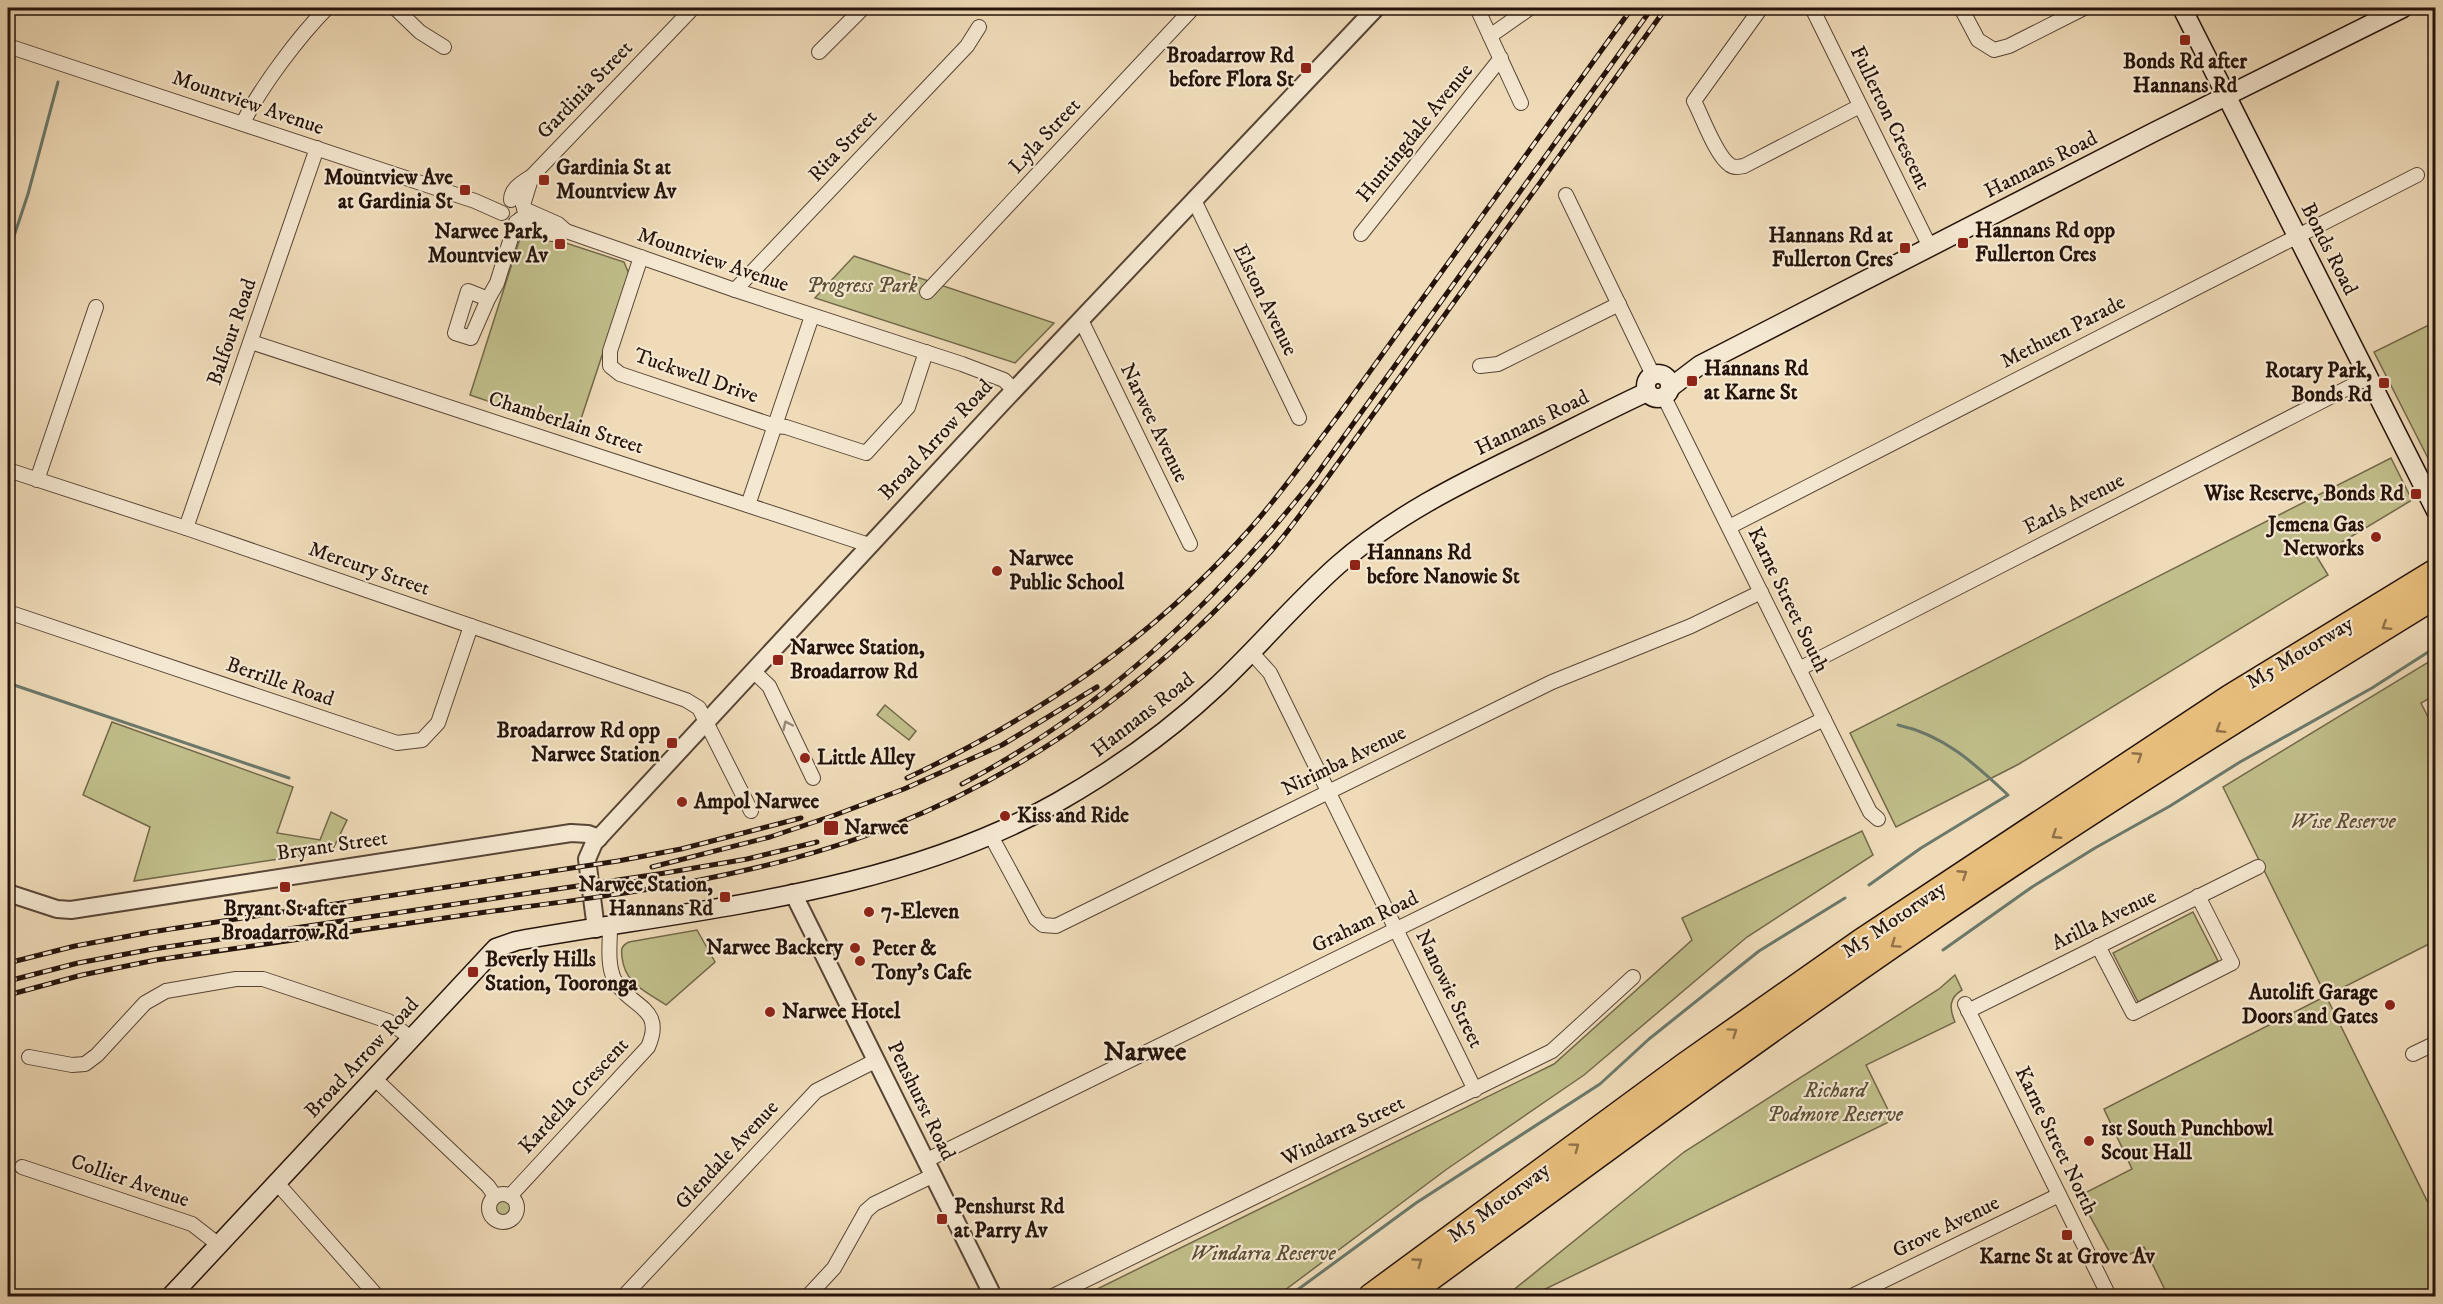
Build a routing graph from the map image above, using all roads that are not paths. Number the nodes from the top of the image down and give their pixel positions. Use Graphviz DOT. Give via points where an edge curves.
graph roads {
  1 [pos="327,8"];
  2 [pos="395,8"];
  3 [pos="693,8"];
  4 [pos="863,8"];
  5 [pos="1193,8"];
  6 [pos="1373,8"];
  7 [pos="1477,8"];
  8 [pos="1530,8"];
  9 [pos="1761,8"];
  10 [pos="1812,8"];
  11 [pos="1961,8"];
  12 [pos="2084,8"];
  13 [pos="2182,8"];
  14 [pos="2402,8"];
  15 [pos="979,27"];
  16 [pos="1490,36"];
  17 [pos="8,46"];
  18 [pos="444,47"];
  19 [pos="819,52"];
  20 [pos="1501,58"];
  21 [pos="2225,96"];
  22 [pos="1521,103"];
  23 [pos="1860,106"];
  24 [pos="243,123"];
  25 [pos="317,148"];
  26 [pos="2417,174"];
  27 [pos="1566,195"];
  28 [pos="1194,200"];
  29 [pos="514,210"];
  30 [pos="1361,234"];
  31 [pos="2296,236"];
  32 [pos="1930,247"];
  33 [pos="641,257"];
  34 [pos="735,290"];
  35 [pos="927,292"];
  36 [pos="488,299"];
  37 [pos="1619,304"];
  38 [pos="96,307"];
  39 [pos="812,316"];
  40 [pos="1081,320"];
  41 [pos="251,342"];
  42 [pos="926,352"];
  43 [pos="1480,366"];
  44 [pos="2369,377"];
  45 [pos="1660,385"];
  46 [pos="1014,390"];
  47 [pos="1299,418"];
  48 [pos="776,426"];
  49 [pos="8,470"];
  50 [pos="37,480"];
  51 [pos="748,505"];
  52 [pos="2436,511"];
  53 [pos="1729,527"];
  54 [pos="186,528"];
  55 [pos="1190,544"];
  56 [pos="869,545"];
  57 [pos="2434,580"];
  58 [pos="1761,592"];
  59 [pos="8,612"];
  60 [pos="471,626"];
  61 [pos="1251,652"];
  62 [pos="1799,669"];
  63 [pos="753,671"];
  64 [pos="1824,719"];
  65 [pos="706,722"];
  66 [pos="813,778"];
  67 [pos="1329,792"];
  68 [pos="751,811"];
  69 [pos="1878,819"];
  70 [pos="991,836"];
  71 [pos="599,838"];
  72 [pos="2258,867"];
  73 [pos="8,893"];
  74 [pos="793,894"];
  75 [pos="2199,896"];
  76 [pos="603,928"];
  77 [pos="1397,930"];
  78 [pos="2098,946"];
  79 [pos="1633,977"];
  80 [pos="1967,1007"];
  81 [pos="411,1038"];
  82 [pos="2436,1043"];
  83 [pos="2413,1054"];
  84 [pos="29,1057"];
  85 [pos="875,1061"];
  86 [pos="374,1078"];
  87 [pos="1475,1090"];
  88 [pos="22,1167"];
  89 [pos="928,1168"];
  90 [pos="277,1183"];
  91 [pos="2060,1195"];
  92 [pos="495,1196"];
  93 [pos="510,1196"];
  94 [pos="219,1245"];
  95 [pos="171,1296"];
  96 [pos="377,1296"];
  97 [pos="624,1296"];
  98 [pos="807,1296"];
  99 [pos="993,1296"];
  100 [pos="1053,1296"];
  101 [pos="1371,1296"];
  102 [pos="1406,1296"];
  103 [pos="1852,1296"];
  104 [pos="2109,1296"];
  1 -- 24 [label="street" via="292,50"];
  2 -- 18 [label="street" via="420,32"];
  3 -- 29 [label="street, Gardinia Street" via="532,176"];
  4 -- 19 [label="street"];
  5 -- 35 [label="street, Lyla Street"];
  6 -- 28 [label="street, Broad Arrow Road"];
  7 -- 16 [label="street"];
  8 -- 16 [label="street"];
  9 -- 23 [label="street" via="1694,101 1729,165 1744,166"];
  10 -- 23 [label="street, Fullerton Crescent"];
  11 -- 12 [label="street" via="1978,40 1994,50"];
  13 -- 21 [label="main road, Bonds Road"];
  14 -- 21 [label="main road, Hannans Road"];
  15 -- 34 [label="street, Rita Street" via="967,46"];
  16 -- 20 [label="street"];
  17 -- 24 [label="street, Mountview Avenue"];
  20 -- 22 [label="street"];
  20 -- 30 [label="street, Huntingdale Avenue"];
  21 -- 31 [label="main road, Bonds Road"];
  21 -- 32 [label="main road, Hannans Road"];
  23 -- 32 [label="street, Fullerton Crescent"];
  24 -- 25 [label="street, Mountview Avenue"];
  25 -- 29 [label="street, Mountview Avenue" via="475,201 498,200"];
  25 -- 41 [label="street, Balfour Road"];
  26 -- 31 [label="street, Methuen Parade"];
  27 -- 37 [label="street, Karne Street South"];
  28 -- 40 [label="street, Broad Arrow Road"];
  28 -- 47 [label="street, Elston Avenue"];
  29 -- 33 [label="street, Mountview Avenue" via="552,234 566,231"];
  29 -- 36 [label="street, Gardinia Street" via="497,283"];
  31 -- 44 [label="main road, Bonds Road"];
  31 -- 53 [label="street, Methuen Parade"];
  32 -- 45 [label="main road, Hannans Road"];
  33 -- 34 [label="street, Mountview Avenue"];
  33 -- 48 [label="street, Tuckwell Drive" via="610,351 610,366 620,374"];
  34 -- 39 [label="street, Mountview Avenue"];
  37 -- 43 [label="street" via="1498,364"];
  37 -- 45 [label="street, Karne Street South"];
  38 -- 50 [label="street"];
  39 -- 42 [label="street, Mountview Avenue"];
  39 -- 48 [label="street"];
  40 -- 46 [label="street, Broad Arrow Road"];
  40 -- 55 [label="street, Narwee Avenue"];
  41 -- 51 [label="street, Chamberlain Street"];
  41 -- 54 [label="street, Balfour Road"];
  42 -- 46 [label="street, Mountview Avenue" via="1004,380"];
  42 -- 48 [label="street" via="908,407 866,453"];
  44 -- 52 [label="main road, Bonds Road"];
  44 -- 62 [label="street, Earls Avenue"];
  45 -- 53 [label="street, Karne Street South"];
  45 -- 61 [label="main road, Hannans Road" via="1442,492 1381,530 1338,565"];
  46 -- 56 [label="street, Broad Arrow Road"];
  48 -- 51 [label="street"];
  49 -- 50 [label="street, Mercury Street"];
  50 -- 54 [label="street, Mercury Street"];
  51 -- 56 [label="street, Chamberlain Street"];
  53 -- 58 [label="street, Karne Street South"];
  54 -- 60 [label="street, Mercury Street"];
  56 -- 63 [label="street, Broad Arrow Road"];
  101 -- 57 [label="highway, M5 Motorway, one-way" via="1860,942 2220,703"];
  57 -- 102 [label="highway, M5 Motorway, one-way" via="1790,1017"];
  58 -- 62 [label="street, Karne Street South"];
  58 -- 67 [label="street, Nirimba Avenue" via="1692,626 1552,682"];
  59 -- 60 [label="street, Berrille Road" via="397,743 422,740 438,723"];
  60 -- 65 [label="street, Mercury Street" via="686,699 699,708"];
  61 -- 67 [label="street, Nanowie Street" via="1270,673"];
  61 -- 70 [label="main road, Hannans Road" via="1194,707 1118,766"];
  62 -- 64 [label="street, Karne Street South"];
  63 -- 65 [label="street, Broad Arrow Road"];
  66 -- 63 [label="street, one-way" via="769,686"];
  64 -- 69 [label="street, Karne Street South" via="1870,812"];
  64 -- 77 [label="street, Graham Road"];
  65 -- 68 [label="street, Mercury Street"];
  65 -- 71 [label="street, Broad Arrow Road"];
  67 -- 70 [label="street, Nirimba Avenue" via="1056,926 1043,925 1036,919"];
  67 -- 77 [label="street, Nanowie Street"];
  70 -- 74 [label="main road, Hannans Road" via="871,876"];
  71 -- 73 [label="street, Bryant Street" via="571,833 71,910"];
  71 -- 76 [label="street, Broad Arrow Road" via="587,859"];
  72 -- 75 [label="street, Arilla Avenue"];
  74 -- 76 [label="main road, Hannans Road"];
  74 -- 85 [label="street, Penshurst Road"];
  75 -- 78 [label="street, Arilla Avenue"];
  75 -- 78 [label="street" via="2232,963 2133,1013"];
  76 -- 81 [label="main road, Broad Arrow Road" via="496,948"];
  76 -- 93 [label="street, Kardella Crescent" via="613,976 649,1013 654,1033 648,1047"];
  77 -- 87 [label="street, Nanowie Street"];
  77 -- 89 [label="street, Graham Road"];
  78 -- 80 [label="street, Arilla Avenue"];
  79 -- 87 [label="street, Windarra Street" via="1552,1051"];
  80 -- 91 [label="street, Karne Street North"];
  81 -- 84 [label="street" via="388,1021 263,979 236,980 166,991 146,1003 85,1064"];
  81 -- 86 [label="main road, Broad Arrow Road"];
  82 -- 83 [label="street"];
  85 -- 89 [label="street, Penshurst Road"];
  85 -- 97 [label="street, Glendale Avenue" via="816,1091"];
  86 -- 90 [label="main road, Broad Arrow Road"];
  86 -- 92 [label="street"];
  87 -- 100 [label="street, Windarra Street"];
  88 -- 94 [label="street, Collier Avenue" via="192,1224"];
  89 -- 98 [label="street, Graham Road" via="867,1211 834,1268"];
  89 -- 99 [label="street, Penshurst Road"];
  90 -- 94 [label="main road, Broad Arrow Road"];
  90 -- 96 [label="street"];
  91 -- 103 [label="street, Grove Avenue"];
  91 -- 104 [label="street, Karne Street North"];
  92 -- 93 [label="street"];
  92 -- 93 [label="street" via="489,1206 490,1215 504,1222 517,1212"];
  94 -- 95 [label="main road, Broad Arrow Road"];
}
